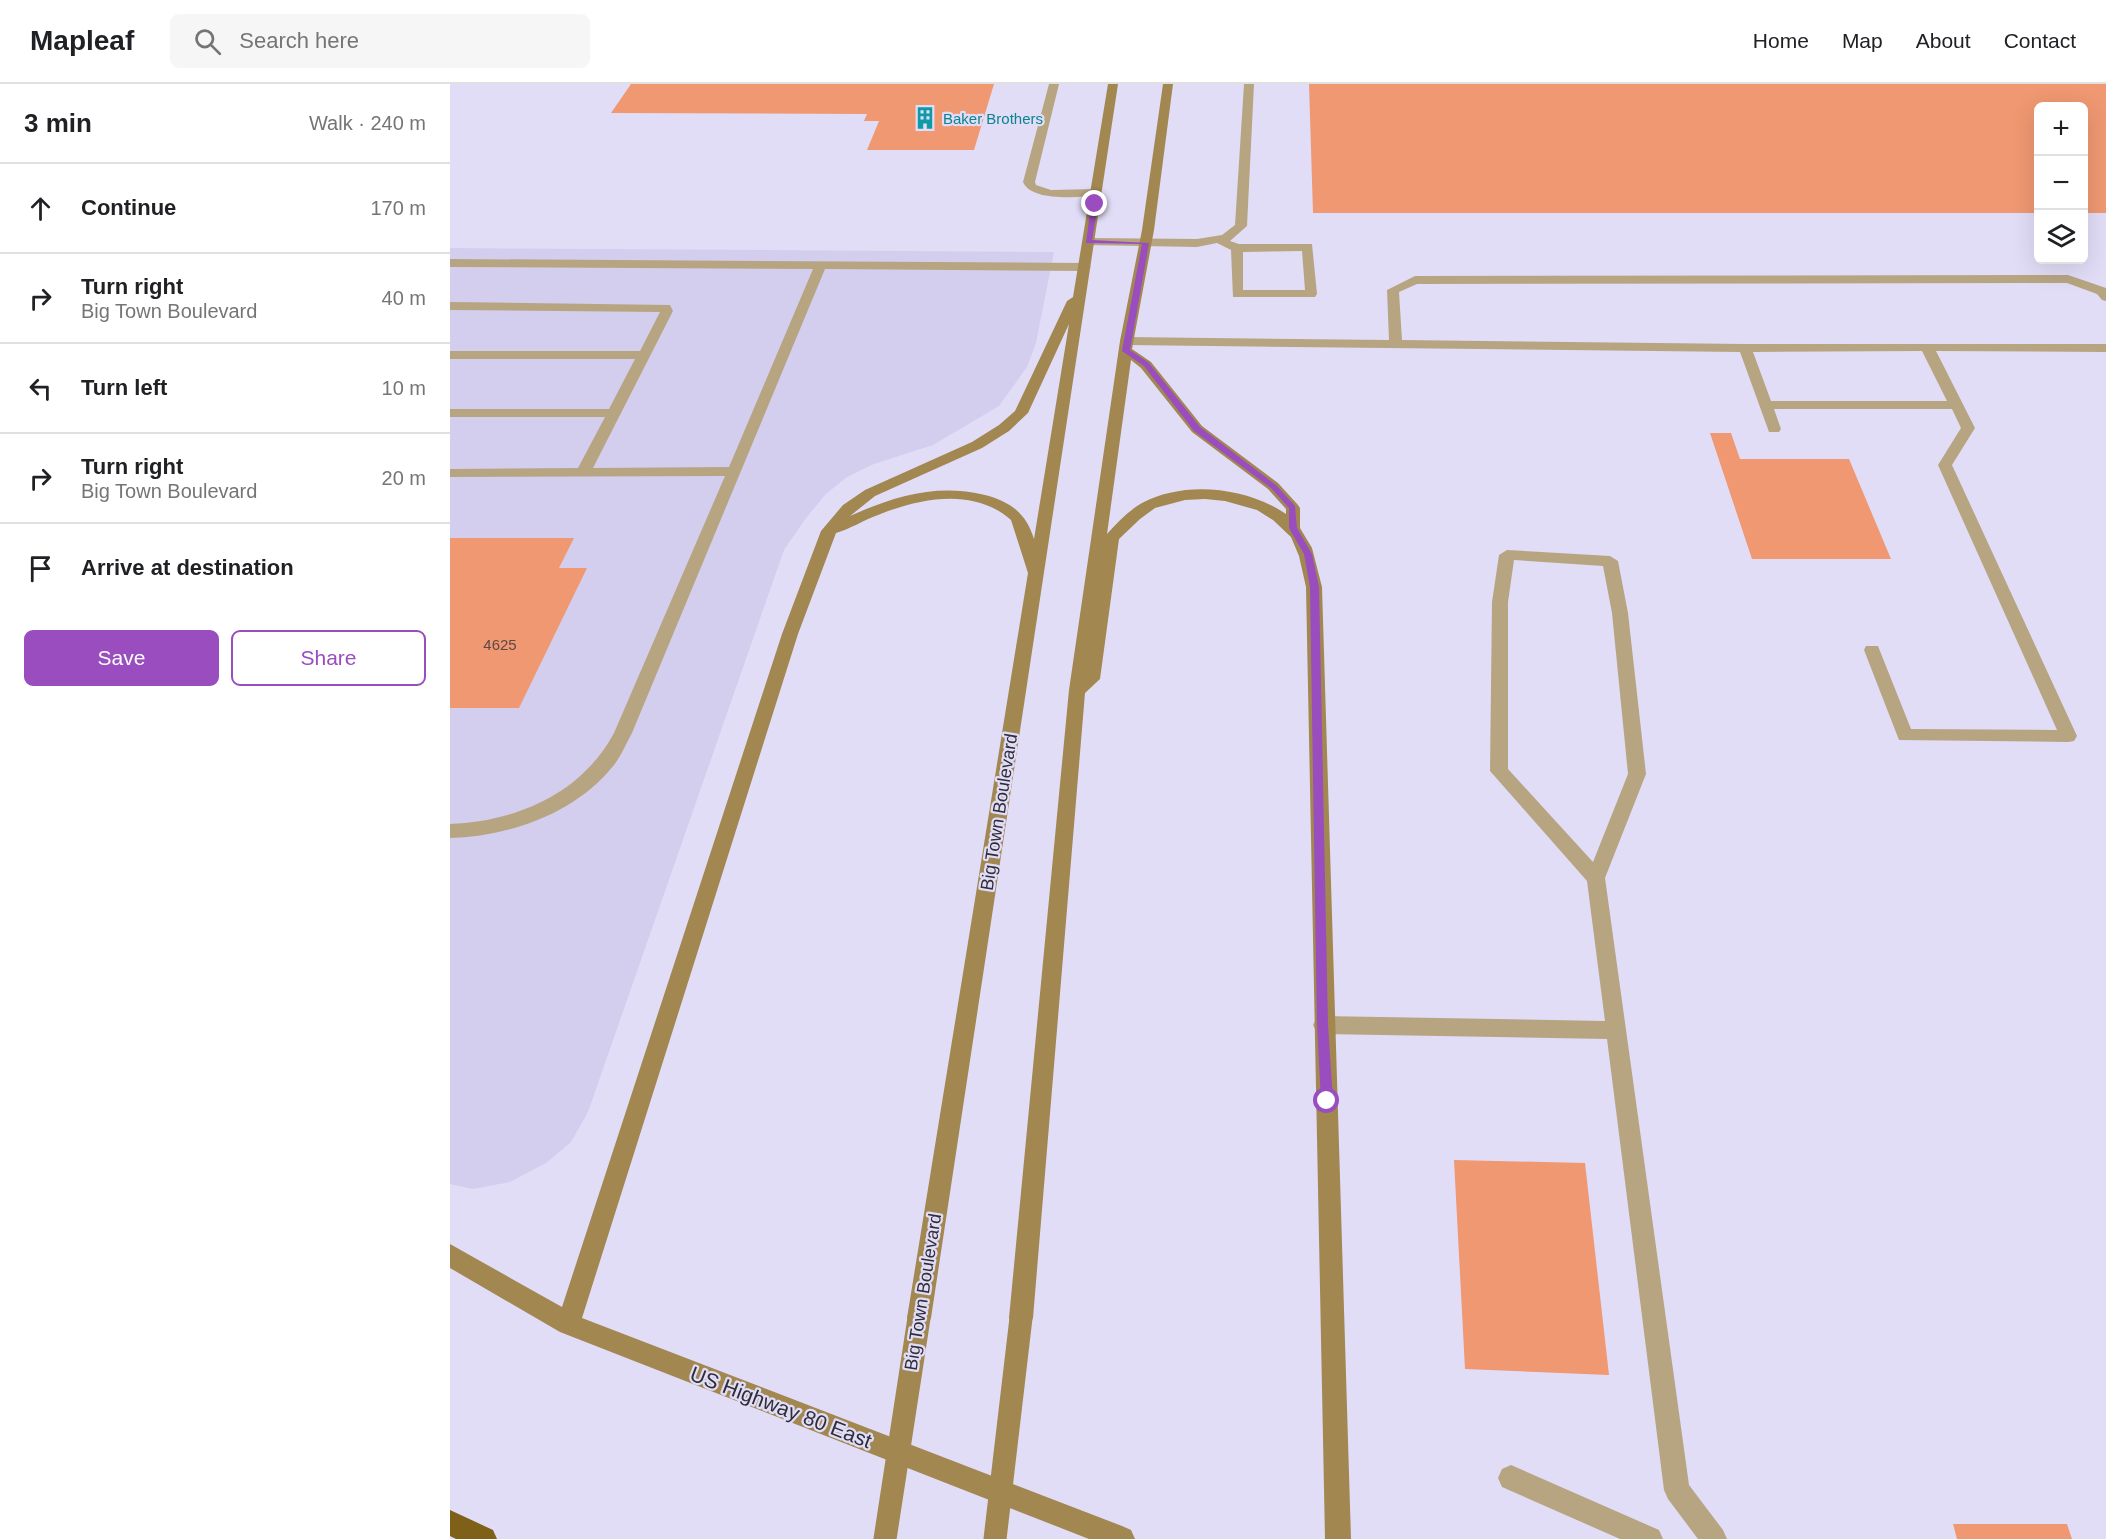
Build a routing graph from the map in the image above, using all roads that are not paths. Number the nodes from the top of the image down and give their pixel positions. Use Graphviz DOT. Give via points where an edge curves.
graph roads {
  1 [pos="1054,84"];
  2 [pos="1113,84"];
  3 [pos="1168,84"];
  4 [pos="1249,84"];
  5 [pos="1096,192"];
  6 [pos="1217,239"];
  7 [pos="1089,242"];
  8 [pos="1146,243"];
  9 [pos="1237,248"];
  10 [pos="450,263"];
  11 [pos="821,265"];
  12 [pos="1084,274"];
  13 [pos="2105,293"];
  14 [pos="450,306"];
  15 [pos="1396,343"];
  16 [pos="1127,346"];
  17 [pos="1927,347"];
  18 [pos="1745,348"];
  19 [pos="2106,348"];
  20 [pos="450,355"];
  21 [pos="644,355"];
  22 [pos="1766,405"];
  23 [pos="1956,405"];
  24 [pos="450,413"];
  25 [pos="614,413"];
  26 [pos="1774,429"];
  27 [pos="735,471"];
  28 [pos="583,472"];
  29 [pos="450,473"];
  30 [pos="1293,528"];
  31 [pos="829,531"];
  32 [pos="1037,577"];
  33 [pos="1872,650"];
  34 [pos="1077,690"];
  35 [pos="450,831"];
  36 [pos="1596,878"];
  37 [pos="1323,1025"];
  38 [pos="1617,1030"];
  39 [pos="450,1255"];
  40 [pos="568,1324"];
  41 [pos="1511,1478"];
  42 [pos="450,1523"];
  43 [pos="483,1539"];
  44 [pos="885,1539"];
  45 [pos="995,1539"];
  46 [pos="1122,1539"];
  47 [pos="1338,1539"];
  48 [pos="1650,1539"];
  49 [pos="1714,1539"];
  1 -- 5 [label="lane" via="1030,187 1041,192"];
  2 -- 5 [label="main road, Big Town Boulevard"];
  3 -- 8 [label="main road"];
  4 -- 6 [label="lane" via="1242,226 1226,238"];
  5 -- 7 [label="main road, Big Town Boulevard"];
  6 -- 8 [label="lane"];
  6 -- 9 [label="lane"];
  7 -- 8 [label="lane"];
  7 -- 12 [label="main road, Big Town Boulevard"];
  8 -- 16 [label="main road"];
  9 -- 9 [label="lane" via="1237,294 1311,294 1308,247"];
  10 -- 11 [label="lane"];
  11 -- 12 [label="lane"];
  11 -- 27 [label="lane"];
  12 -- 31 [label="main road" via="1021,413 977,445 870,493 848,508"];
  12 -- 32 [label="main road, Big Town Boulevard"];
  13 -- 15 [label="lane" via="2068,279 1415,280 1393,290"];
  14 -- 21 [label="lane" via="666,308"];
  15 -- 16 [label="lane"];
  15 -- 18 [label="lane"];
  16 -- 30 [label="main road" via="1197,429 1273,486 1293,508"];
  16 -- 34 [label="main road"];
  17 -- 18 [label="lane"];
  17 -- 19 [label="lane"];
  17 -- 23 [label="lane"];
  18 -- 22 [label="lane"];
  20 -- 21 [label="lane"];
  21 -- 25 [label="lane"];
  22 -- 23 [label="lane"];
  22 -- 26 [label="lane"];
  23 -- 33 [label="lane" via="1968,428 1945,465 2068,736 1905,735"];
  24 -- 25 [label="lane"];
  25 -- 28 [label="lane"];
  27 -- 28 [label="lane"];
  27 -- 35 [label="lane" via="608,760 583,785 550,807 512,823"];
  28 -- 29 [label="lane"];
  30 -- 34 [label="main road" via="1253,501 1218,495 1168,499 1127,520 1112,538 1092,680"];
  30 -- 37 [label="main road" via="1308,554 1314,587"];
  31 -- 32 [label="main road" via="900,501 928,495 974,496 999,505 1019,520"];
  31 -- 40 [label="main road" via="790,633"];
  32 -- 44 [label="main road, Big Town Boulevard, bridge"];
  34 -- 45 [label="main road, bridge" via="1021,1318"];
  36 -- 36 [label="lane" via="1499,771 1500,602 1507,555 1610,561 1620,613 1637,774"];
  36 -- 38 [label="lane"];
  37 -- 38 [label="lane"];
  37 -- 47 [label="main road"];
  38 -- 49 [label="lane" via="1677,1490"];
  39 -- 40 [label="main road, US Highway 80 East"];
  40 -- 46 [label="main road, US Highway 80 East"];
  41 -- 48 [label="lane"];
  42 -- 43 [label="highway"];
}
